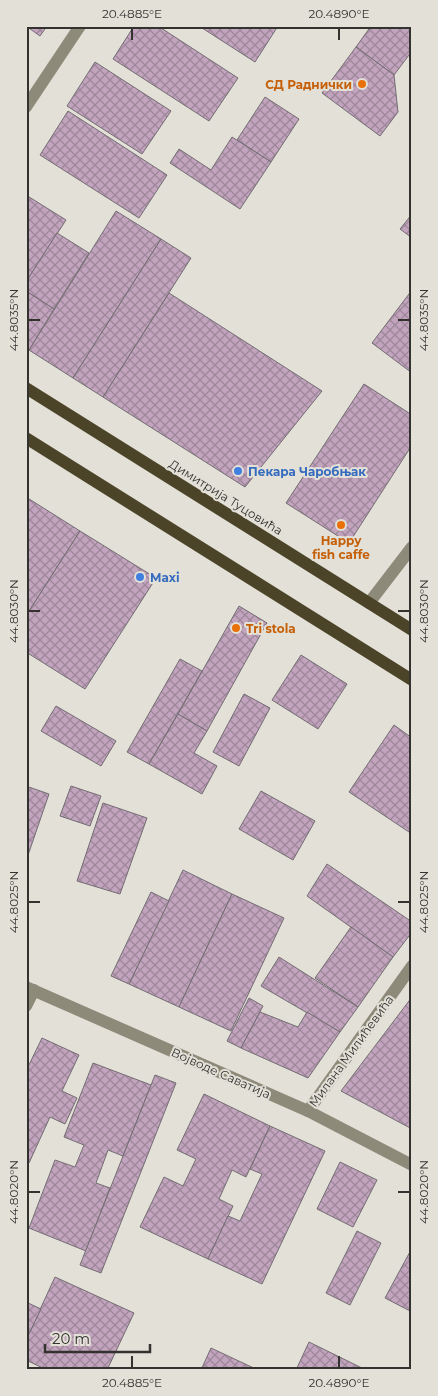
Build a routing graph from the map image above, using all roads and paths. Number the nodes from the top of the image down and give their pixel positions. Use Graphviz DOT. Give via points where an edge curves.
graph roads {
  1 [pos="80,26"];
  2 [pos="26,107"];
  3 [pos="26,388"];
  4 [pos="26,438"];
  5 [pos="412,547"];
  6 [pos="369,603"];
  7 [pos="412,630"];
  8 [pos="412,680"];
  9 [pos="412,966"];
  10 [pos="30,989"];
  11 [pos="26,1006"];
  12 [pos="308,1111"];
  13 [pos="412,1165"];
  1 -- 2 [label="street"];
  3 -- 6 [label="main road, Димитрија Туцовића"];
  4 -- 8 [label="main road"];
  5 -- 6 [label="street"];
  6 -- 7 [label="main road, Димитрија Туцовића"];
  9 -- 12 [label="street, Милана Милићевића"];
  10 -- 11 [label="street"];
  10 -- 12 [label="street, Војводе Саватија"];
  12 -- 13 [label="street, Војводе Саватија"];
}
